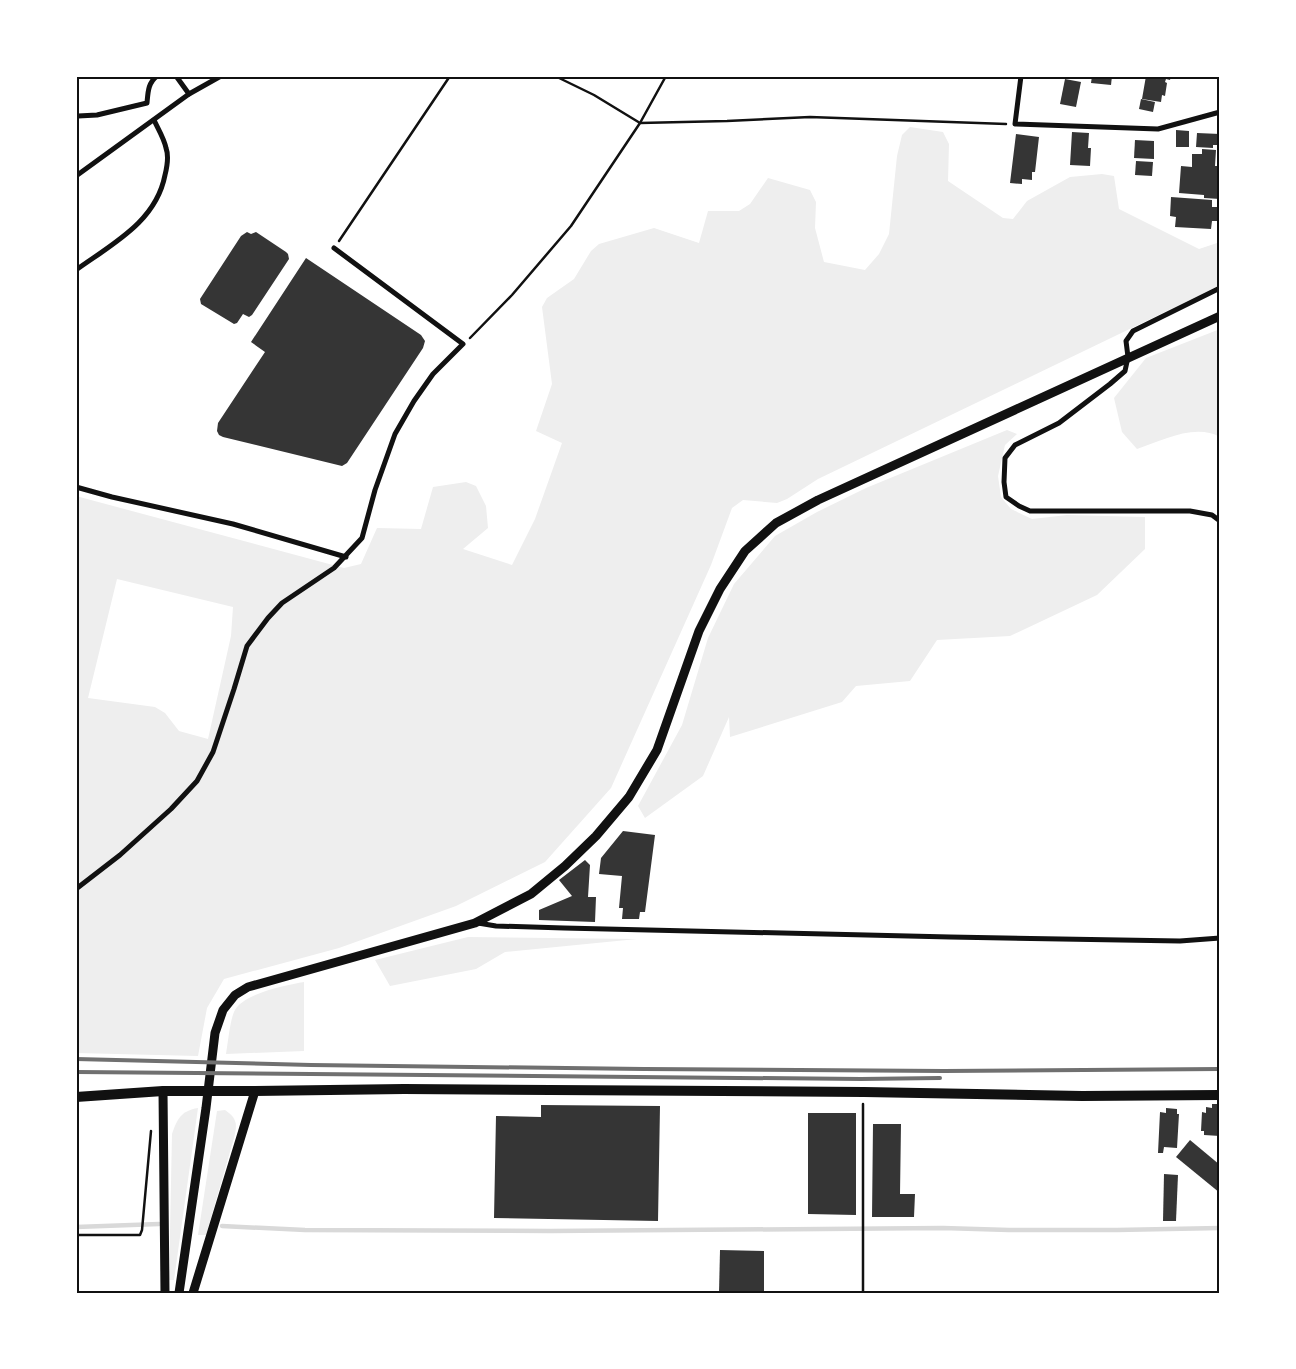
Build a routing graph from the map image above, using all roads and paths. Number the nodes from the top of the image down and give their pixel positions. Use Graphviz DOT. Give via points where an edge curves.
graph roads {
  1 [pos="157,76"];
  2 [pos="176,76"];
  3 [pos="221,76"];
  4 [pos="450,76"];
  5 [pos="555,76"];
  6 [pos="666,76"];
  7 [pos="1021,76"];
  8 [pos="189,94"];
  9 [pos="1220,112"];
  10 [pos="76,115"];
  11 [pos="154,120"];
  12 [pos="640,123"];
  13 [pos="1014,124"];
  14 [pos="76,176"];
  15 [pos="334,248"];
  16 [pos="76,270"];
  17 [pos="1220,288"];
  18 [pos="1220,316"];
  19 [pos="463,344"];
  20 [pos="1128,357"];
  21 [pos="76,487"];
  22 [pos="1220,522"];
  23 [pos="346,557"];
  24 [pos="76,889"];
  25 [pos="475,922"];
  26 [pos="1220,938"];
  27 [pos="163,1090"];
  28 [pos="255,1091"];
  29 [pos="864,1092"];
  30 [pos="1220,1095"];
  31 [pos="76,1096"];
  32 [pos="150,1132"];
  33 [pos="76,1236"];
  34 [pos="165,1293"];
  35 [pos="180,1293"];
  36 [pos="193,1293"];
  37 [pos="863,1293"];
  1 -- 10 [label="street" via="149,85 147,103 97,115"];
  2 -- 8 [label="street"];
  3 -- 8 [label="street"];
  4 -- 15 [label="path"];
  5 -- 12 [label="path"];
  6 -- 12 [label="path"];
  7 -- 13 [label="street"];
  8 -- 11 [label="street"];
  9 -- 13 [label="street" via="1158,128"];
  11 -- 14 [label="street"];
  11 -- 16 [label="street" via="167,149 166,172 153,207 134,229"];
  12 -- 13 [label="path" via="810,117"];
  12 -- 19 [label="path" via="571,226 512,295"];
  15 -- 19 [label="street"];
  17 -- 20 [label="street" via="1133,331 1126,341"];
  18 -- 20 [label="main road"];
  19 -- 23 [label="street" via="433,374 395,434 362,538"];
  20 -- 22 [label="street" via="1125,370 1110,384 1059,423 1015,445 1005,458 1006,497 1030,511 1190,511 1212,515"];
  20 -- 25 [label="main road" via="818,500 776,523 745,550 720,589 699,631 657,750 629,797 596,836 531,894"];
  21 -- 23 [label="street" via="234,524"];
  23 -- 24 [label="street" via="282,603 247,646 213,752 197,781 120,855"];
  25 -- 26 [label="street" via="496,926 921,936 1180,941"];
  25 -- 35 [label="main road" via="248,987 223,1010 215,1033"];
  27 -- 28 [label="main road"];
  27 -- 31 [label="main road"];
  27 -- 34 [label="main road"];
  28 -- 29 [label="main road"];
  28 -- 36 [label="main road"];
  29 -- 30 [label="main road"];
  29 -- 37 [label="path"];
  32 -- 33 [label="path" via="140,1235"];
}
